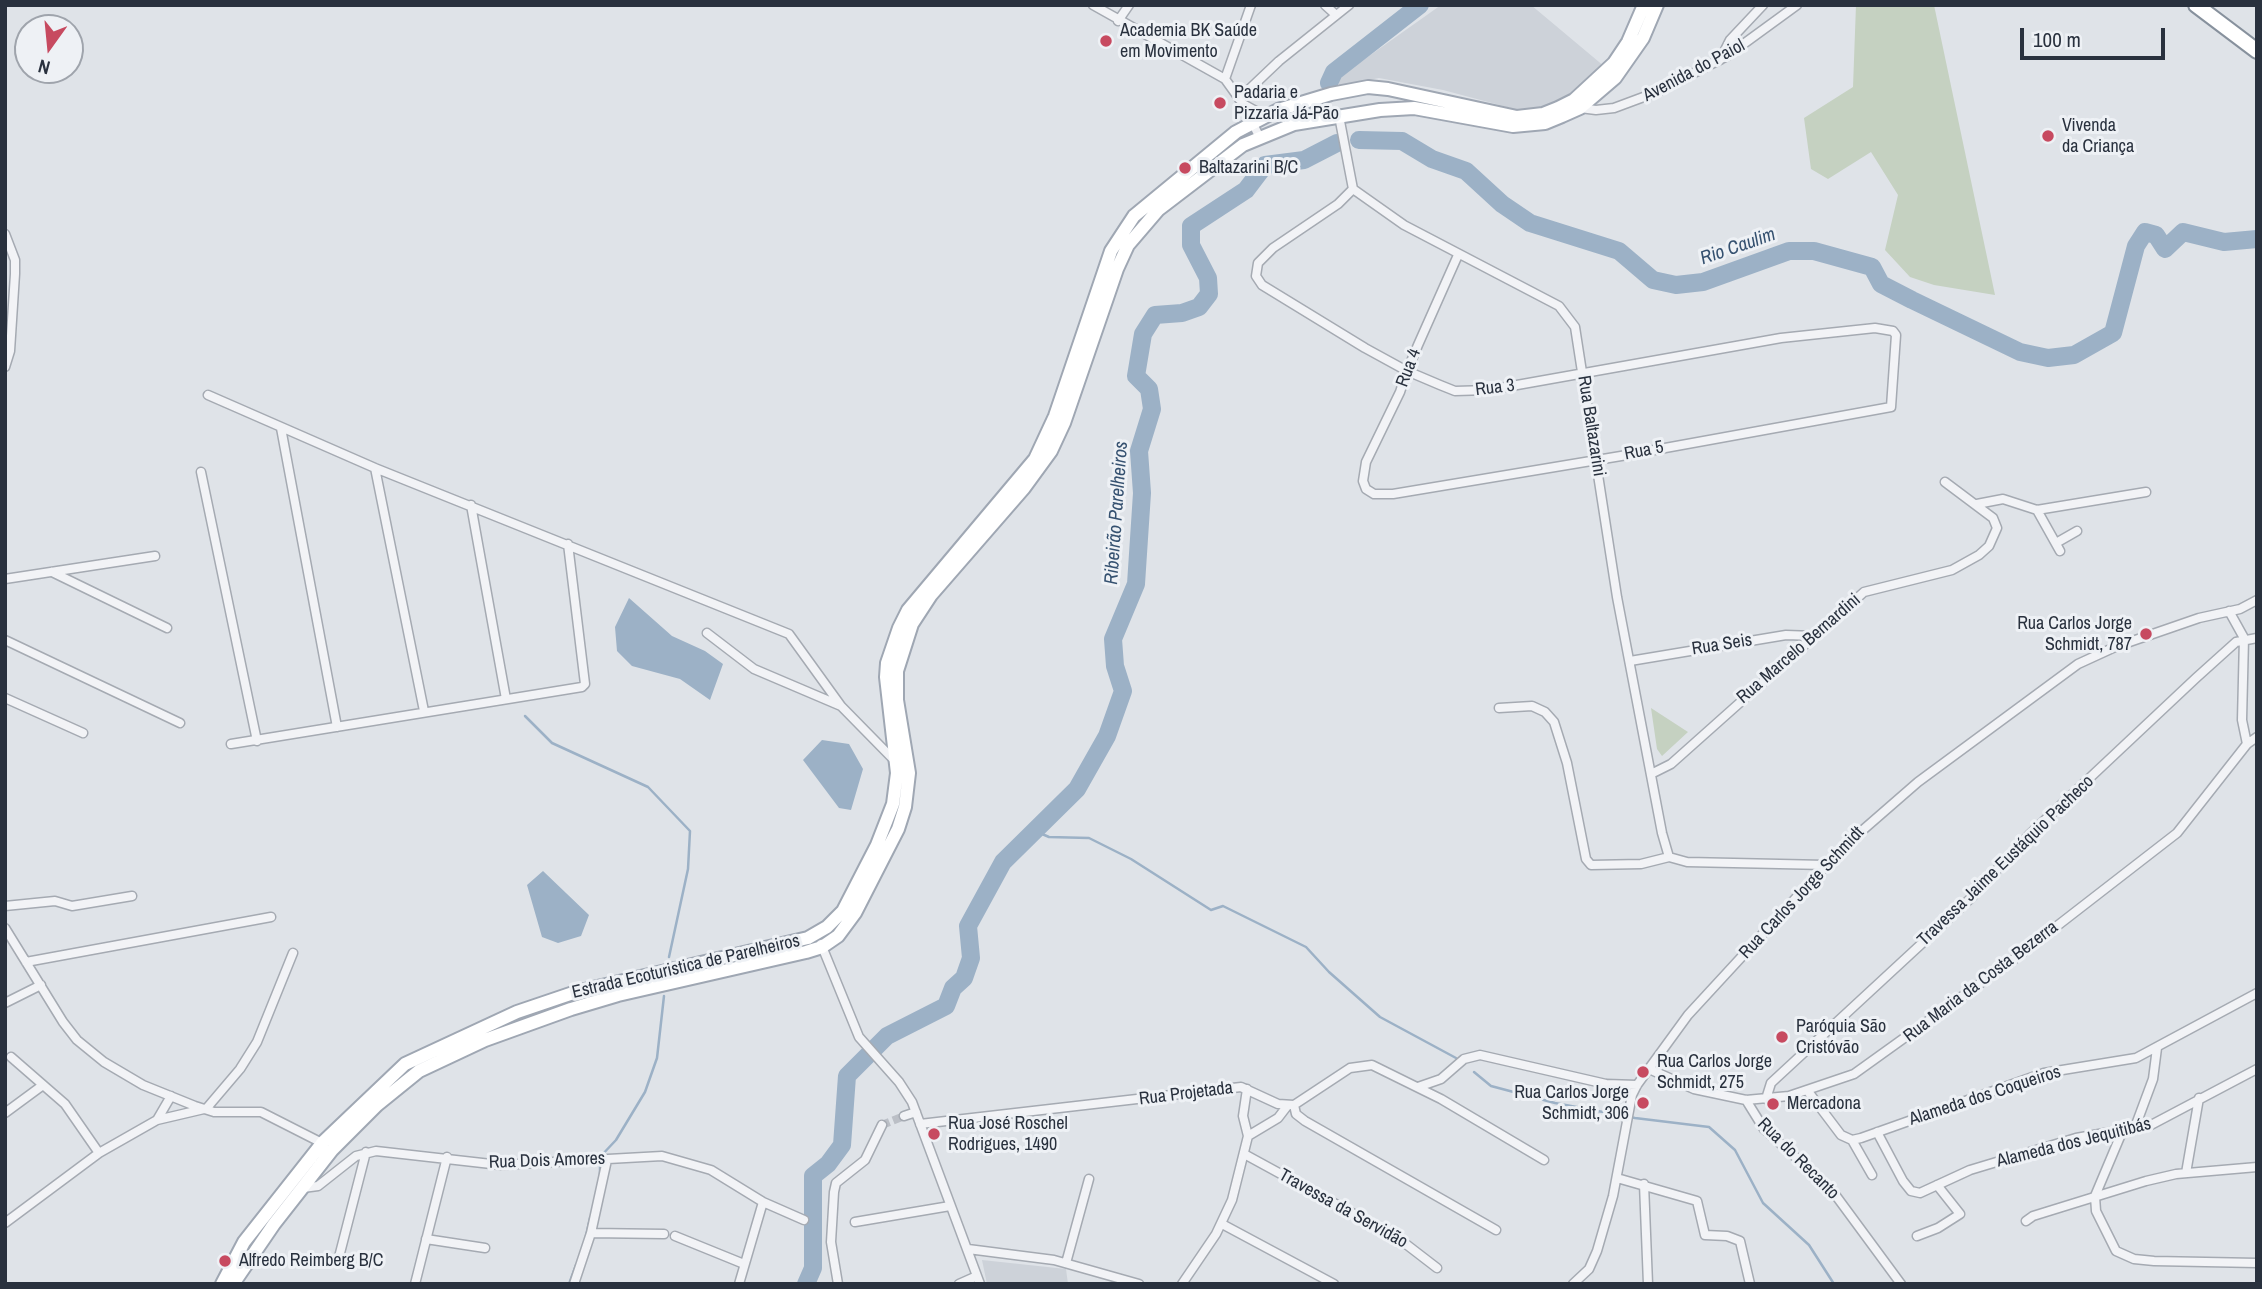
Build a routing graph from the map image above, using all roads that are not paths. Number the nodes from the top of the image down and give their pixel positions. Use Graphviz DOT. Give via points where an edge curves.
graph roads {
  1 [pos="1093,5"];
  2 [pos="1129,5"];
  3 [pos="1251,5"];
  4 [pos="1325,5"];
  5 [pos="1349,5"];
  6 [pos="1644,5"];
  7 [pos="1657,5"];
  8 [pos="1763,5"];
  9 [pos="1797,5"];
  10 [pos="2196,5"];
  11 [pos="1336,15"];
  12 [pos="1118,21"];
  13 [pos="2257,51"];
  14 [pos="1720,60"];
  15 [pos="1225,79"];
  16 [pos="1378,88"];
  17 [pos="1313,99"];
  18 [pos="1241,102"];
  19 [pos="1580,108"];
  20 [pos="1380,110"];
  21 [pos="1265,116"];
  22 [pos="1339,116"];
  23 [pos="1312,120"];
  24 [pos="1253,123"];
  25 [pos="1259,136"];
  26 [pos="1353,189"];
  27 [pos="5,234"];
  28 [pos="1458,255"];
  29 [pos="15,274"];
  30 [pos="5,275"];
  31 [pos="5,367"];
  32 [pos="1408,370"];
  33 [pos="1583,374"];
  34 [pos="208,395"];
  35 [pos="1891,407"];
  36 [pos="281,428"];
  37 [pos="1597,460"];
  38 [pos="375,468"];
  39 [pos="201,472"];
  40 [pos="1363,481"];
  41 [pos="1945,482"];
  42 [pos="2146,492"];
  43 [pos="1978,504"];
  44 [pos="471,505"];
  45 [pos="2037,510"];
  46 [pos="2077,531"];
  47 [pos="568,544"];
  48 [pos="155,556"];
  49 [pos="52,572"];
  50 [pos="5,579"];
  51 [pos="2257,600"];
  52 [pos="2229,611"];
  53 [pos="167,628"];
  54 [pos="707,633"];
  55 [pos="1815,636"];
  56 [pos="2244,638"];
  57 [pos="2257,638"];
  58 [pos="5,640"];
  59 [pos="1630,661"];
  60 [pos="5,698"];
  61 [pos="506,699"];
  62 [pos="841,706"];
  63 [pos="1499,708"];
  64 [pos="424,711"];
  65 [pos="180,723"];
  66 [pos="337,727"];
  67 [pos="83,733"];
  68 [pos="2257,737"];
  69 [pos="257,741"];
  70 [pos="231,744"];
  71 [pos="2247,744"];
  72 [pos="895,761"];
  73 [pos="1653,773"];
  74 [pos="1669,857"];
  75 [pos="1826,865"];
  76 [pos="132,896"];
  77 [pos="5,906"];
  78 [pos="271,917"];
  79 [pos="5,928"];
  80 [pos="818,934"];
  81 [pos="822,947"];
  82 [pos="293,953"];
  83 [pos="26,962"];
  84 [pos="41,985"];
  85 [pos="2257,992"];
  86 [pos="5,1003"];
  87 [pos="2157,1048"];
  88 [pos="11,1057"];
  89 [pos="1649,1069"];
  90 [pos="2257,1069"];
  91 [pos="1441,1079"];
  92 [pos="1637,1085"];
  93 [pos="43,1086"];
  94 [pos="1418,1087"];
  95 [pos="1247,1089"];
  96 [pos="1807,1090"];
  97 [pos="171,1096"];
  98 [pos="2199,1098"];
  99 [pos="1441,1099"];
  100 [pos="1766,1099"];
  101 [pos="1746,1100"];
  102 [pos="1291,1105"];
  103 [pos="206,1109"];
  104 [pos="916,1112"];
  105 [pos="5,1113"];
  106 [pos="904,1116"];
  107 [pos="157,1120"];
  108 [pos="920,1124"];
  109 [pos="882,1125"];
  110 [pos="2134,1130"];
  111 [pos="1877,1132"];
  112 [pos="2122,1132"];
  113 [pos="1248,1136"];
  114 [pos="1852,1140"];
  115 [pos="327,1146"];
  116 [pos="366,1152"];
  117 [pos="99,1153"];
  118 [pos="1245,1155"];
  119 [pos="447,1157"];
  120 [pos="607,1160"];
  121 [pos="1544,1160"];
  122 [pos="2257,1167"];
  123 [pos="2186,1173"];
  124 [pos="1872,1175"];
  125 [pos="1617,1178"];
  126 [pos="1088,1179"];
  127 [pos="296,1184"];
  128 [pos="1644,1184"];
  129 [pos="1937,1185"];
  130 [pos="2095,1196"];
  131 [pos="763,1202"];
  132 [pos="950,1206"];
  133 [pos="804,1220"];
  134 [pos="2026,1221"];
  135 [pos="855,1222"];
  136 [pos="5,1223"];
  137 [pos="1222,1224"];
  138 [pos="1496,1230"];
  139 [pos="590,1233"];
  140 [pos="664,1234"];
  141 [pos="1917,1236"];
  142 [pos="675,1237"];
  143 [pos="426,1239"];
  144 [pos="485,1248"];
  145 [pos="968,1249"];
  146 [pos="339,1256"];
  147 [pos="1066,1263"];
  148 [pos="2257,1263"];
  149 [pos="744,1264"];
  150 [pos="1437,1268"];
  151 [pos="979,1280"];
  152 [pos="222,1284"];
  153 [pos="233,1284"];
  154 [pos="415,1284"];
  155 [pos="574,1284"];
  156 [pos="739,1284"];
  157 [pos="838,1284"];
  158 [pos="959,1284"];
  159 [pos="1139,1284"];
  160 [pos="1182,1284"];
  161 [pos="1334,1284"];
  162 [pos="1573,1284"];
  163 [pos="1648,1284"];
  164 [pos="1750,1284"];
  165 [pos="1901,1284"];
  1 -- 12 [label="street"];
  2 -- 12 [label="street"];
  3 -- 15 [label="street"];
  4 -- 11 [label="street"];
  5 -- 11 [label="street"];
  6 -- 16 [label="main road, Estrada Ecoturistica de Parelheiros" via="1614,63 1574,100 1543,114 1503,115 1409,91"];
  7 -- 19 [label="main road, Estrada Ecoturistica de Parelheiros" via="1630,58 1615,78"];
  8 -- 14 [label="street" via="1730,40"];
  9 -- 14 [label="street, Avenida do Paiol"];
  10 -- 13 [label="highway"];
  11 -- 18 [label="street" via="1279,61"];
  12 -- 15 [label="street"];
  14 -- 19 [label="street, Avenida do Paiol" via="1629,103 1602,110"];
  15 -- 18 [label="street"];
  16 -- 17 [label="main road, Estrada Ecoturistica de Parelheiros"];
  16 -- 20 [label="main road" via="1383,101"];
  17 -- 21 [label="main road, Estrada Ecoturistica de Parelheiros"];
  17 -- 23 [label="main road"];
  18 -- 21 [label="street"];
  18 -- 24 [label="street"];
  19 -- 20 [label="main road, Estrada Ecoturistica de Parelheiros" via="1545,123 1513,126 1413,108"];
  20 -- 22 [label="main road, Estrada Ecoturistica de Parelheiros"];
  21 -- 24 [label="main road, Estrada Ecoturistica de Parelheiros"];
  22 -- 23 [label="main road, Estrada Ecoturistica de Parelheiros"];
  22 -- 26 [label="street"];
  23 -- 25 [label="main road, Estrada Ecoturistica de Parelheiros"];
  24 -- 25 [label="street"];
  24 -- 72 [label="main road, Estrada Ecoturistica de Parelheiros" via="1134,216 1107,262 1055,415 1035,459 908,610 887,663"];
  25 -- 81 [label="main road, Estrada Ecoturistica de Parelheiros" via="1158,211 1128,245 1051,451 912,624 897,671 909,773 905,807 855,913 838,936"];
  26 -- 28 [label="street, Rua Baltazarini" via="1379,211"];
  26 -- 32 [label="street, Rua 3" via="1339,204 1273,247 1258,263 1256,276 1262,285"];
  27 -- 29 [label="street"];
  28 -- 32 [label="street, Rua 4"];
  28 -- 33 [label="street, Rua Baltazarini" via="1559,306 1575,327"];
  29 -- 30 [label="street"];
  29 -- 31 [label="street"];
  32 -- 33 [label="street, Rua 3" via="1455,391 1469,392"];
  32 -- 40 [label="street, Rua 4" via="1366,462"];
  33 -- 35 [label="street, Rua 3" via="1840,329 1875,328 1895,332"];
  33 -- 37 [label="street, Rua Baltazarini"];
  34 -- 36 [label="street"];
  35 -- 37 [label="street, Rua 5"];
  36 -- 38 [label="street"];
  36 -- 66 [label="street"];
  37 -- 40 [label="street, Rua 5" via="1385,495 1370,492"];
  37 -- 59 [label="street, Rua Baltazarini"];
  38 -- 44 [label="street"];
  38 -- 64 [label="street"];
  39 -- 69 [label="street"];
  41 -- 43 [label="street"];
  42 -- 45 [label="street"];
  43 -- 45 [label="street" via="2003,499"];
  43 -- 55 [label="street, Rua Marcelo Bernardini" via="1997,528 1993,541 1979,555 1940,574 1864,592"];
  44 -- 47 [label="street"];
  44 -- 61 [label="street"];
  45 -- 46 [label="street" via="2058,547"];
  47 -- 61 [label="street" via="585,684"];
  47 -- 62 [label="street" via="789,634"];
  48 -- 49 [label="street"];
  49 -- 50 [label="street"];
  49 -- 53 [label="street"];
  51 -- 52 [label="street, Rua Carlos Jorge Schmidt"];
  52 -- 56 [label="street"];
  52 -- 75 [label="street, Rua Carlos Jorge Schmidt" via="2181,624 2078,664 1918,782"];
  54 -- 62 [label="street" via="754,669"];
  55 -- 59 [label="street, Rua Seis" via="1786,635"];
  55 -- 73 [label="street, Rua Marcelo Bernardini" via="1671,764"];
  56 -- 57 [label="street"];
  56 -- 71 [label="street" via="2242,720"];
  56 -- 100 [label="street, Travessa Jaime Eustáquio Pacheco" via="2196,678 2023,842 1971,898 1771,1083"];
  58 -- 65 [label="street"];
  59 -- 73 [label="street, Rua Baltazarini"];
  60 -- 67 [label="street"];
  61 -- 64 [label="street"];
  62 -- 72 [label="street"];
  63 -- 74 [label="street" via="1532,706 1554,722 1588,863 1598,867"];
  64 -- 66 [label="street"];
  66 -- 69 [label="street"];
  68 -- 71 [label="street, Rua Maria da Costa Bezerra"];
  69 -- 70 [label="street"];
  71 -- 96 [label="street, Rua Maria da Costa Bezerra" via="2177,833 2156,850 1872,1063"];
  72 -- 80 [label="main road, Estrada Ecoturistica de Parelheiros" via="893,804 877,845 843,911"];
  73 -- 74 [label="street, Rua Baltazarini"];
  74 -- 75 [label="street" via="1687,862"];
  75 -- 89 [label="street, Rua Carlos Jorge Schmidt" via="1688,1015"];
  76 -- 77 [label="street" via="72,906 55,901"];
  78 -- 83 [label="street"];
  79 -- 83 [label="street"];
  80 -- 81 [label="street"];
  80 -- 115 [label="main road, Estrada Ecoturistica de Parelheiros" via="576,992 517,1012 405,1064"];
  81 -- 104 [label="street" via="853,1025 869,1051 906,1091"];
  81 -- 115 [label="main road, Estrada Ecoturistica de Parelheiros" via="618,995 485,1040 409,1077"];
  82 -- 103 [label="street" via="257,1042"];
  83 -- 84 [label="street"];
  84 -- 86 [label="street"];
  84 -- 97 [label="street" via="63,1022 88,1049 124,1076"];
  85 -- 87 [label="street, Alameda dos Coqueiros"];
  87 -- 110 [label="street" via="2153,1079"];
  87 -- 111 [label="street, Alameda dos Coqueiros" via="2125,1062 2044,1073"];
  88 -- 93 [label="street"];
  89 -- 92 [label="street, Rua Carlos Jorge Schmidt"];
  89 -- 101 [label="street, Rua Maria da Costa Bezerra" via="1694,1089"];
  90 -- 98 [label="street, Alameda dos Jequitibás"];
  91 -- 92 [label="street" via="1464,1059 1480,1055 1606,1084"];
  91 -- 94 [label="street"];
  91 -- 99 [label="street"];
  92 -- 125 [label="street, Rua Carlos Jorge Schmidt"];
  93 -- 105 [label="street"];
  93 -- 117 [label="street" via="65,1104"];
  94 -- 99 [label="street"];
  94 -- 102 [label="street" via="1372,1065 1358,1065"];
  95 -- 102 [label="street, Rua Projetada"];
  95 -- 108 [label="street, Rua Projetada"];
  95 -- 113 [label="street" via="1243,1116"];
  96 -- 100 [label="street, Rua Maria da Costa Bezerra"];
  96 -- 114 [label="street" via="1834,1129"];
  97 -- 103 [label="street"];
  97 -- 107 [label="street"];
  98 -- 110 [label="street, Alameda dos Jequitibás"];
  98 -- 123 [label="street"];
  99 -- 121 [label="street"];
  100 -- 101 [label="street, Rua Maria da Costa Bezerra"];
  101 -- 165 [label="street, Rua do Recanto" via="1764,1129 1831,1189"];
  102 -- 113 [label="street"];
  102 -- 138 [label="street, Rua Projetada" via="1312,1125"];
  103 -- 107 [label="street"];
  103 -- 115 [label="street" via="261,1112"];
  104 -- 106 [label="street"];
  104 -- 108 [label="street"];
  107 -- 117 [label="street"];
  108 -- 132 [label="street"];
  109 -- 157 [label="street" via="865,1160 836,1183 831,1242"];
  110 -- 112 [label="street, Alameda dos Jequitibás"];
  111 -- 114 [label="street, Alameda dos Coqueiros"];
  111 -- 129 [label="street, Alameda dos Jequitibás" via="1911,1191 1920,1193"];
  112 -- 129 [label="street, Alameda dos Jequitibás" via="2076,1138 1970,1170"];
  112 -- 130 [label="street"];
  113 -- 118 [label="street"];
  114 -- 124 [label="street"];
  115 -- 127 [label="main road, Estrada Ecoturistica de Parelheiros"];
  116 -- 119 [label="street, Rua Dois Amores"];
  116 -- 127 [label="street" via="318,1186"];
  116 -- 146 [label="street"];
  117 -- 136 [label="street"];
  118 -- 137 [label="street"];
  118 -- 150 [label="street, Travessa da Servidão" via="1398,1238"];
  119 -- 120 [label="street, Rua Dois Amores" via="500,1165"];
  119 -- 143 [label="street"];
  120 -- 131 [label="street, Rua Dois Amores" via="644,1156 682,1159 720,1174"];
  120 -- 139 [label="street"];
  122 -- 123 [label="street"];
  123 -- 130 [label="street"];
  125 -- 128 [label="street"];
  125 -- 162 [label="street, Rua Carlos Jorge Schmidt" via="1593,1262"];
  126 -- 147 [label="street"];
  127 -- 152 [label="main road, Estrada Ecoturistica de Parelheiros" via="244,1242"];
  127 -- 153 [label="main road, Estrada Ecoturistica de Parelheiros"];
  128 -- 163 [label="street"];
  128 -- 164 [label="street" via="1697,1201 1705,1235 1740,1241"];
  129 -- 141 [label="street" via="1960,1214"];
  130 -- 134 [label="street"];
  130 -- 148 [label="street" via="2110,1245 2125,1256 2167,1262"];
  131 -- 133 [label="street, Rua Dois Amores"];
  131 -- 149 [label="street"];
  132 -- 135 [label="street"];
  132 -- 145 [label="street"];
  137 -- 160 [label="street"];
  137 -- 161 [label="street"];
  139 -- 140 [label="street"];
  139 -- 155 [label="street"];
  142 -- 149 [label="street"];
  143 -- 144 [label="street"];
  143 -- 154 [label="street"];
  145 -- 147 [label="street"];
  145 -- 151 [label="street"];
  147 -- 159 [label="street"];
  149 -- 156 [label="street"];
  151 -- 158 [label="street"];
}
